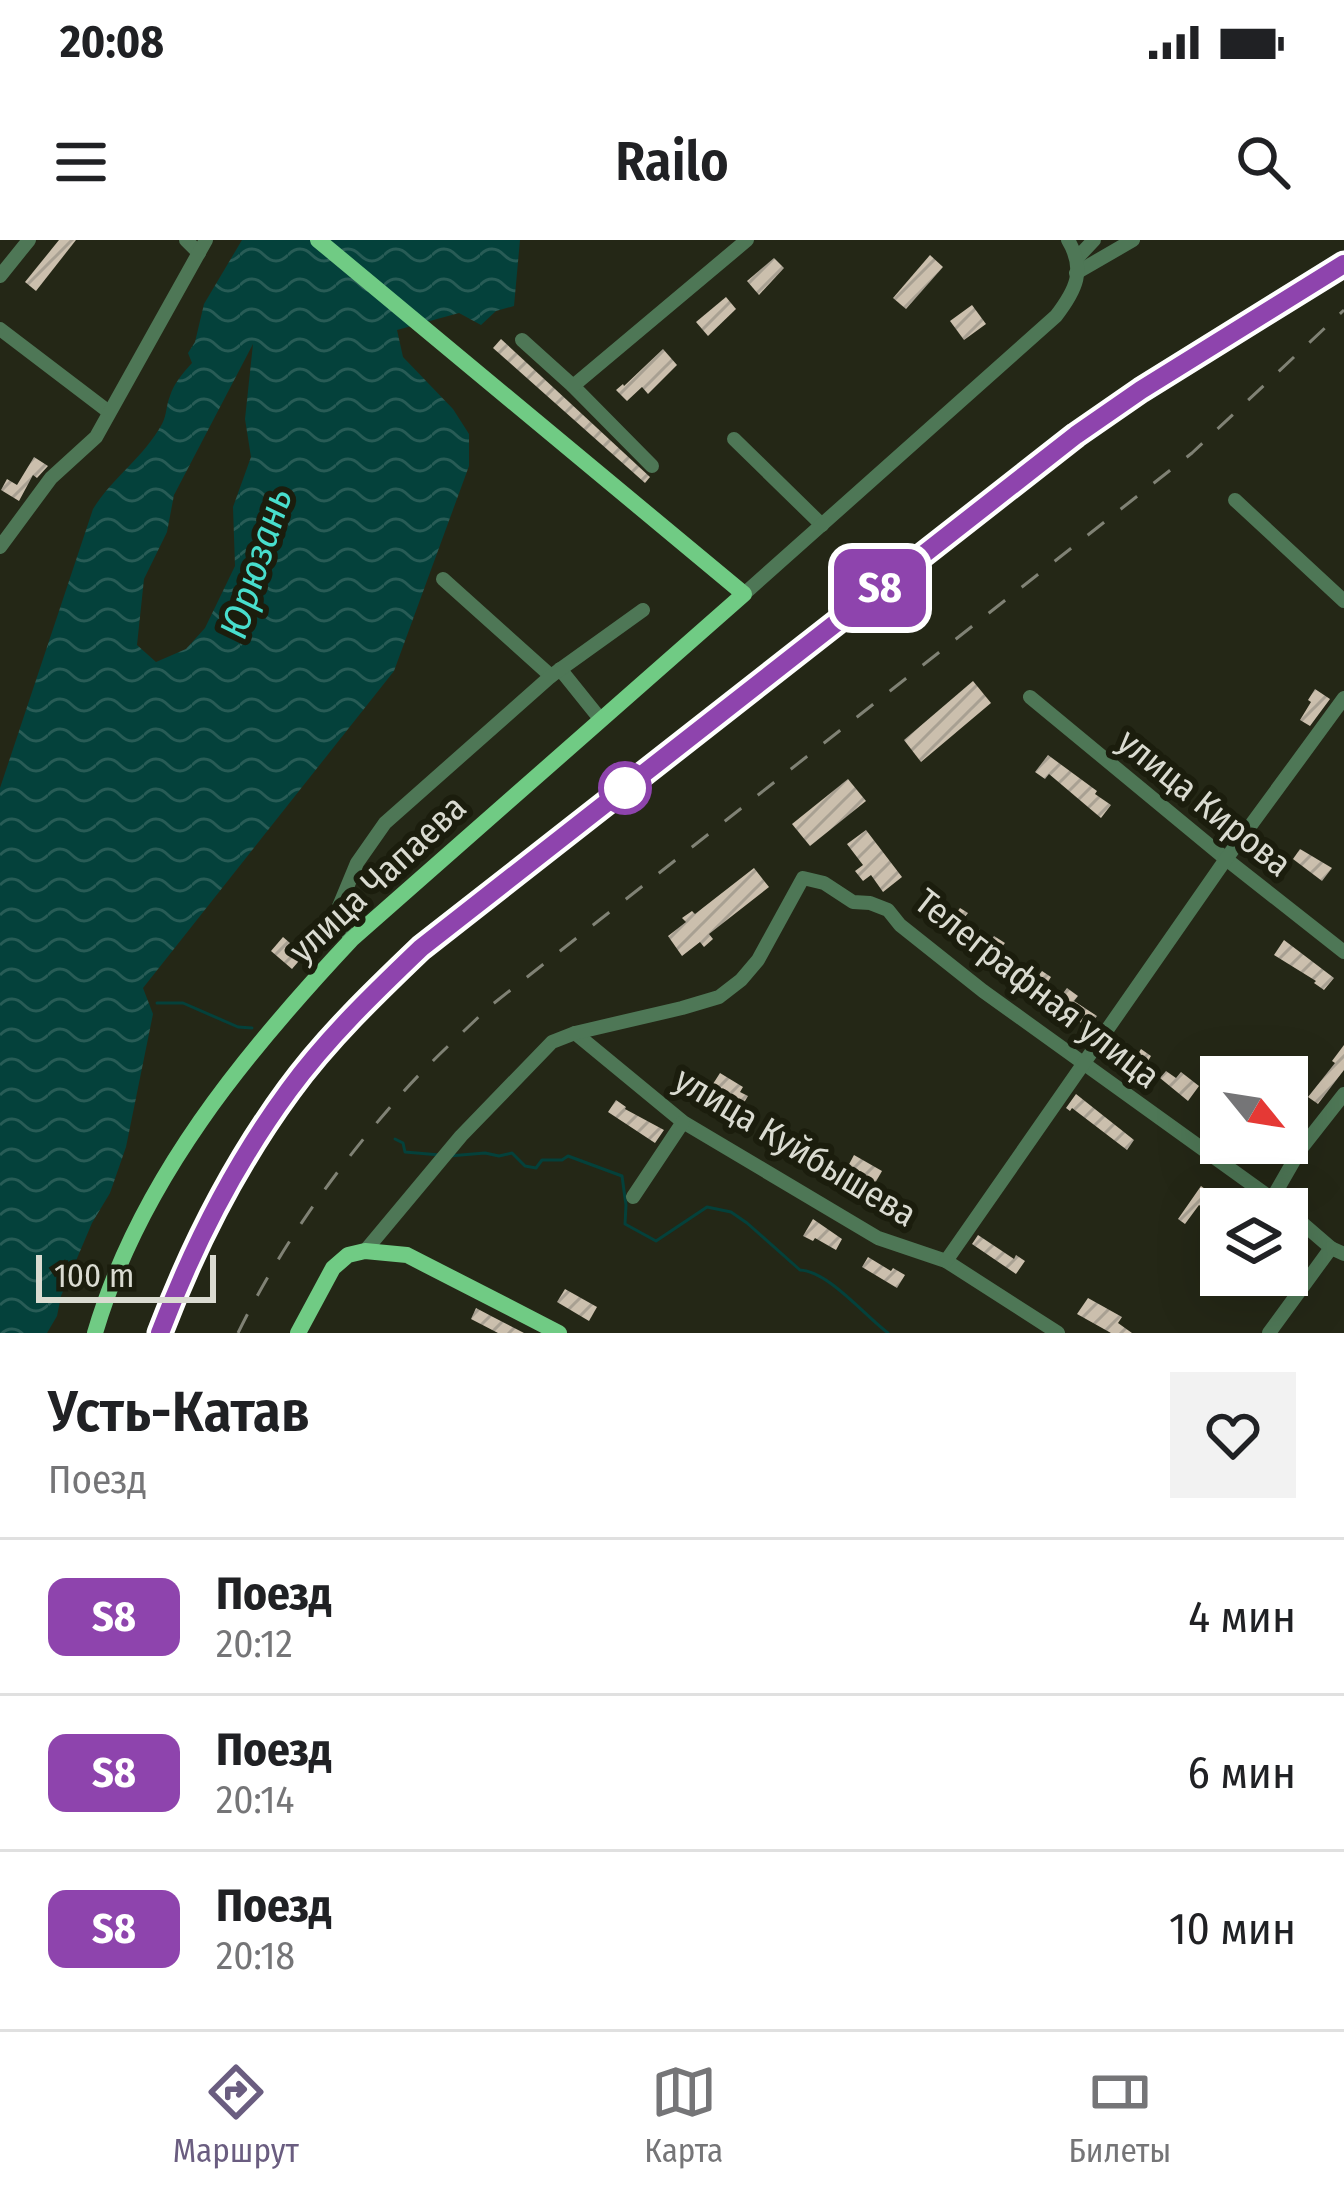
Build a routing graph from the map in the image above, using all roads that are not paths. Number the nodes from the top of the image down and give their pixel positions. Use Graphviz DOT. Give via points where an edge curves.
graph roads {
  1 [pos="28,240"];
  2 [pos="186,240"];
  3 [pos="317,240"];
  4 [pos="747,240"];
  5 [pos="1068,240"];
  6 [pos="1094,240"];
  7 [pos="1133,240"];
  8 [pos="203,246"];
  9 [pos="1078,256"];
  10 [pos="1076,273"];
  11 [pos="0,276"];
  12 [pos="0,329"];
  13 [pos="521,340"];
  14 [pos="572,386"];
  15 [pos="110,412"];
  16 [pos="734,439"];
  17 [pos="652,466"];
  18 [pos="1235,500"];
  19 [pos="822,525"];
  20 [pos="0,547"];
  21 [pos="443,579"];
  22 [pos="744,594"];
  23 [pos="1344,601"];
  24 [pos="643,610"];
  25 [pos="555,672"];
  26 [pos="1030,697"];
  27 [pos="1344,698"];
  28 [pos="601,720"];
  29 [pos="1226,859"];
  30 [pos="352,939"];
  31 [pos="1344,952"];
  32 [pos="574,1034"];
  33 [pos="1084,1062"];
  34 [pos="1344,1094"];
  35 [pos="683,1122"];
  36 [pos="1260,1188"];
  37 [pos="1278,1188"];
  38 [pos="633,1197"];
  39 [pos="1308,1227"];
  40 [pos="365,1251"];
  41 [pos="1337,1251"];
  42 [pos="946,1261"];
  43 [pos="95,1333"];
  44 [pos="298,1333"];
  45 [pos="559,1333"];
  46 [pos="1058,1333"];
  47 [pos="1268,1333"];
  1 -- 11 [label="street"];
  2 -- 8 [label="street"];
  3 -- 22 [label="main road"];
  4 -- 14 [label="street"];
  5 -- 9 [label="street"];
  6 -- 9 [label="street"];
  7 -- 10 [label="street"];
  8 -- 15 [label="street"];
  9 -- 10 [label="street"];
  10 -- 19 [label="street" via="1075,292 1056,316"];
  12 -- 15 [label="street"];
  13 -- 14 [label="street"];
  14 -- 17 [label="street"];
  15 -- 20 [label="street"];
  16 -- 19 [label="street"];
  18 -- 23 [label="street"];
  19 -- 22 [label="street"];
  21 -- 25 [label="street"];
  22 -- 28 [label="main road, улица Чапаева"];
  24 -- 25 [label="street"];
  25 -- 28 [label="street"];
  25 -- 30 [label="street" via="385,823 334,916"];
  26 -- 29 [label="street, улица Кирова"];
  27 -- 29 [label="street"];
  28 -- 30 [label="main road, улица Чапаева"];
  29 -- 31 [label="street, улица Кирова"];
  29 -- 33 [label="street"];
  30 -- 43 [label="main road, улица Чапаева" via="186,1139"];
  32 -- 33 [label="street, Телеграфная улица" via="719,997 758,961 802,878 888,910 968,980"];
  32 -- 35 [label="street, улица Куйбышева"];
  32 -- 40 [label="street" via="552,1042 461,1136"];
  33 -- 36 [label="street, Телеграфная улица"];
  33 -- 42 [label="street"];
  34 -- 37 [label="street"];
  35 -- 38 [label="street"];
  35 -- 42 [label="street, улица Куйбышева" via="878,1238"];
  39 -- 41 [label="street, Телеграфная улица"];
  40 -- 44 [label="main road" via="333,1268"];
  40 -- 45 [label="main road" via="406,1255"];
  41 -- 47 [label="street"];
  42 -- 46 [label="street, улица Куйбышева"];
}
